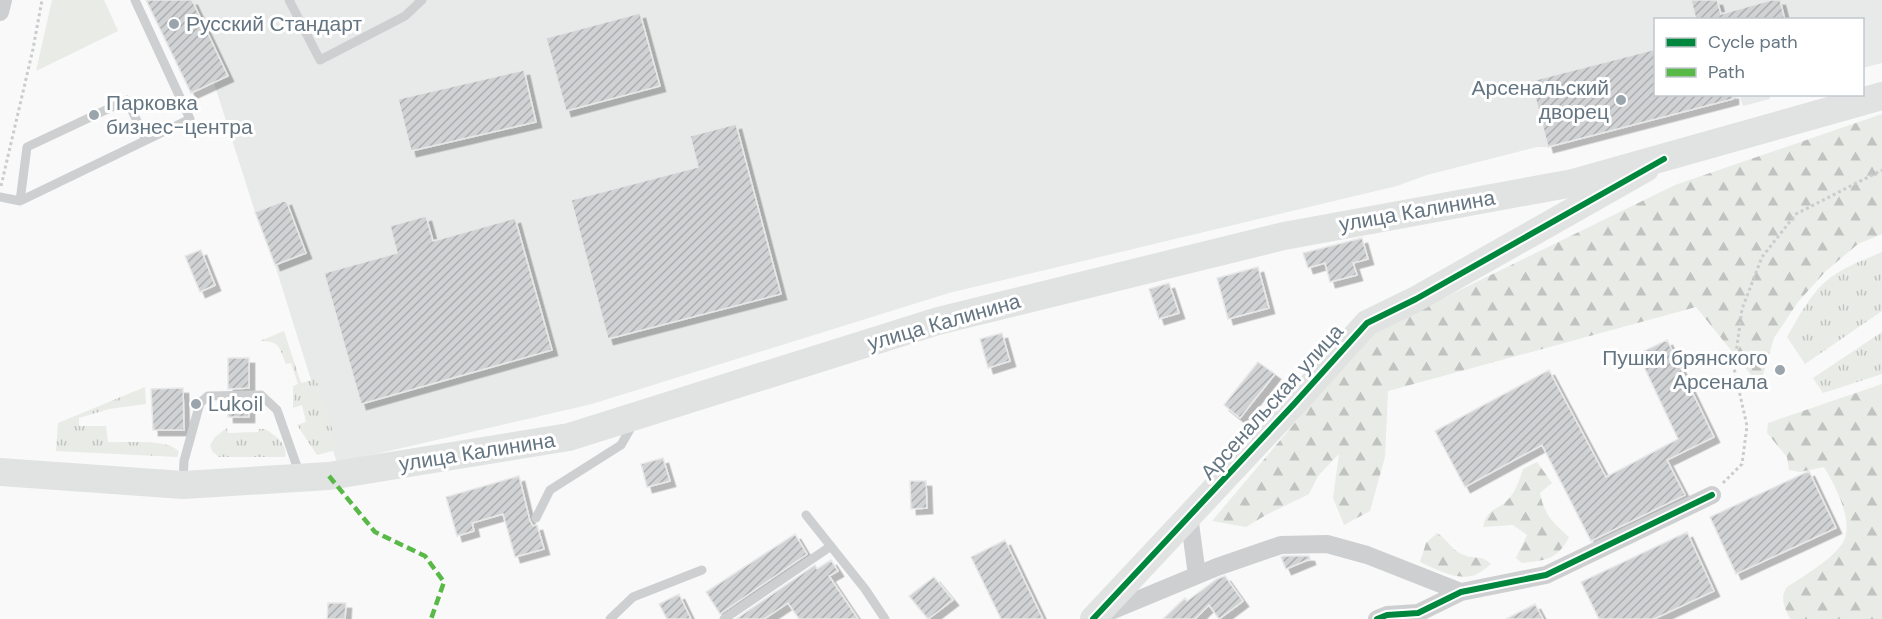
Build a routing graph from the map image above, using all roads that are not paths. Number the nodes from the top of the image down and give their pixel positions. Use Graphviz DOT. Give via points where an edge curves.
graph roads {
  1 [pos="3,0"];
  2 [pos="135,0"];
  3 [pos="289,0"];
  4 [pos="422,0"];
  5 [pos="0,12"];
  6 [pos="1882,96"];
  7 [pos="146,140"];
  8 [pos="1664,159"];
  9 [pos="0,196"];
  10 [pos="20,201"];
  11 [pos="638,415"];
  12 [pos="0,472"];
  13 [pos="301,477"];
  14 [pos="183,485"];
  15 [pos="1712,495"];
  16 [pos="806,515"];
  17 [pos="1190,516"];
  18 [pos="536,518"];
  19 [pos="831,546"];
  20 [pos="702,570"];
  21 [pos="1197,575"];
  22 [pos="1461,592"];
  23 [pos="610,619"];
  24 [pos="724,619"];
  25 [pos="885,619"];
  26 [pos="1093,619"];
  27 [pos="1377,619"];
  1 -- 5 [label="street"];
  2 -- 7 [label="lane" via="190,119"];
  3 -- 4 [label="lane" via="320,60 405,16"];
  6 -- 8 [label="main road, улица Калинина"];
  7 -- 10 [label="lane"];
  7 -- 10 [label="lane" via="127,100 27,147"];
  8 -- 11 [label="main road, улица Калинина" via="1573,183 1284,236 938,321"];
  8 -- 17 [label="street, Арсенальская улица" via="1367,323"];
  9 -- 10 [label="lane"];
  11 -- 13 [label="main road, улица Калинина" via="569,436 329,476"];
  11 -- 18 [label="lane" via="621,445 550,490"];
  12 -- 14 [label="main road, улица Калинина"];
  13 -- 14 [label="main road, улица Калинина"];
  13 -- 14 [label="lane" via="277,410 261,395 208,396 200,403 184,460"];
  15 -- 22 [label="street" via="1546,575"];
  16 -- 19 [label="lane"];
  17 -- 21 [label="street"];
  17 -- 26 [label="street, Арсенальская улица"];
  19 -- 24 [label="lane"];
  19 -- 25 [label="lane"];
  20 -- 23 [label="lane" via="633,597"];
  21 -- 22 [label="street" via="1281,545 1327,544 1367,555"];
  21 -- 26 [label="street"];
  22 -- 27 [label="street" via="1418,613"];
}
